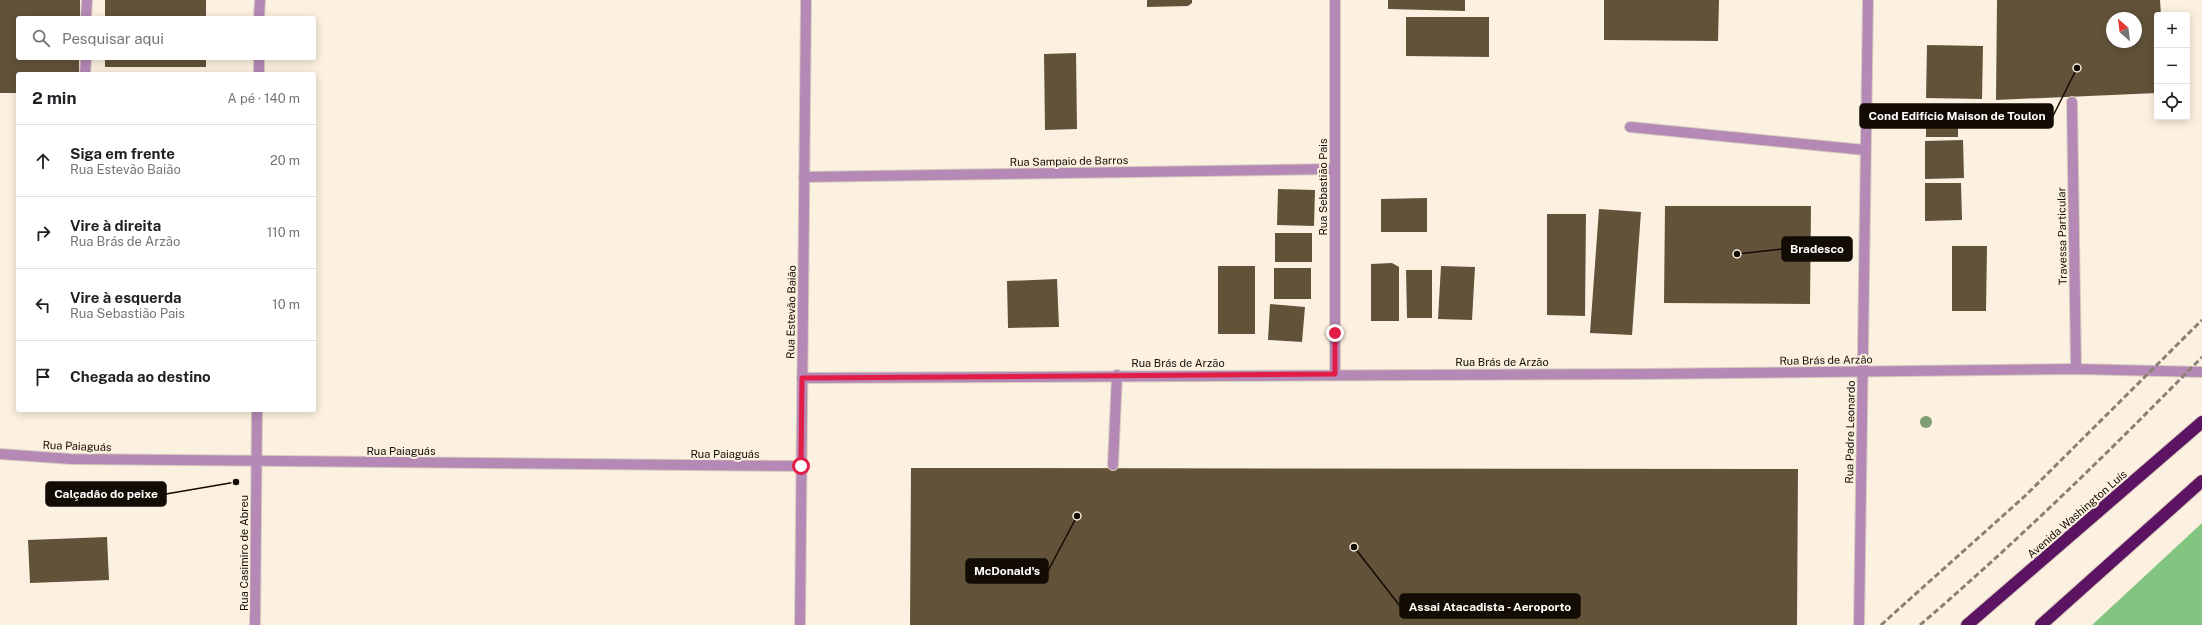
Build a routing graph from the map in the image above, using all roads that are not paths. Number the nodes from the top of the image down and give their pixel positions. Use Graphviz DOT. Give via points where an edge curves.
graph roads {
  1 [pos="86,0"];
  2 [pos="260,0"];
  3 [pos="806,0"];
  4 [pos="1335,0"];
  5 [pos="1868,0"];
  6 [pos="86,16"];
  7 [pos="260,16"];
  8 [pos="86,60"];
  9 [pos="259,60"];
  10 [pos="86,72"];
  11 [pos="259,72"];
  12 [pos="2072,102"];
  13 [pos="1630,127"];
  14 [pos="1865,150"];
  15 [pos="1334,169"];
  16 [pos="804,177"];
  17 [pos="2076,369"];
  18 [pos="1863,372"];
  19 [pos="2202,372"];
  20 [pos="1335,374"];
  21 [pos="1117,375"];
  22 [pos="802,378"];
  23 [pos="257,412"];
  24 [pos="2202,422"];
  25 [pos="0,454"];
  26 [pos="257,462"];
  27 [pos="1113,465"];
  28 [pos="801,466"];
  29 [pos="2202,481"];
  30 [pos="255,625"];
  31 [pos="800,625"];
  32 [pos="1859,625"];
  33 [pos="1967,625"];
  34 [pos="2041,625"];
  1 -- 6 [label="street"];
  2 -- 7 [label="street"];
  3 -- 16 [label="street, Rua Estevão Baião"];
  4 -- 15 [label="street, Rua Sebastião Pais"];
  5 -- 14 [label="street, Rua Padre Leonardo"];
  8 -- 10 [label="street"];
  9 -- 11 [label="street"];
  12 -- 17 [label="street, Travessa Particular"];
  13 -- 14 [label="street"];
  14 -- 18 [label="street, Rua Padre Leonardo"];
  15 -- 16 [label="street, Rua Sampaio de Barros"];
  15 -- 20 [label="street, Rua Sebastião Pais"];
  16 -- 22 [label="street, Rua Estevão Baião"];
  17 -- 18 [label="street, Rua Brás de Arzão"];
  17 -- 19 [label="street, Rua Brás de Arzão"];
  18 -- 20 [label="street, Rua Brás de Arzão"];
  18 -- 32 [label="street, Rua Padre Leonardo"];
  20 -- 21 [label="street, Rua Brás de Arzão"];
  21 -- 22 [label="street, Rua Brás de Arzão"];
  21 -- 27 [label="street"];
  22 -- 28 [label="street, Rua Estevão Baião"];
  23 -- 26 [label="street, Rua Casimiro de Abreu"];
  24 -- 33 [label="highway, Avenida Washington Luís"];
  25 -- 26 [label="street, Rua Paiaguás" via="71,459"];
  26 -- 28 [label="street, Rua Paiaguás"];
  26 -- 30 [label="street, Rua Casimiro de Abreu"];
  28 -- 31 [label="street, Rua Estevão Baião"];
  29 -- 34 [label="highway"];
}
